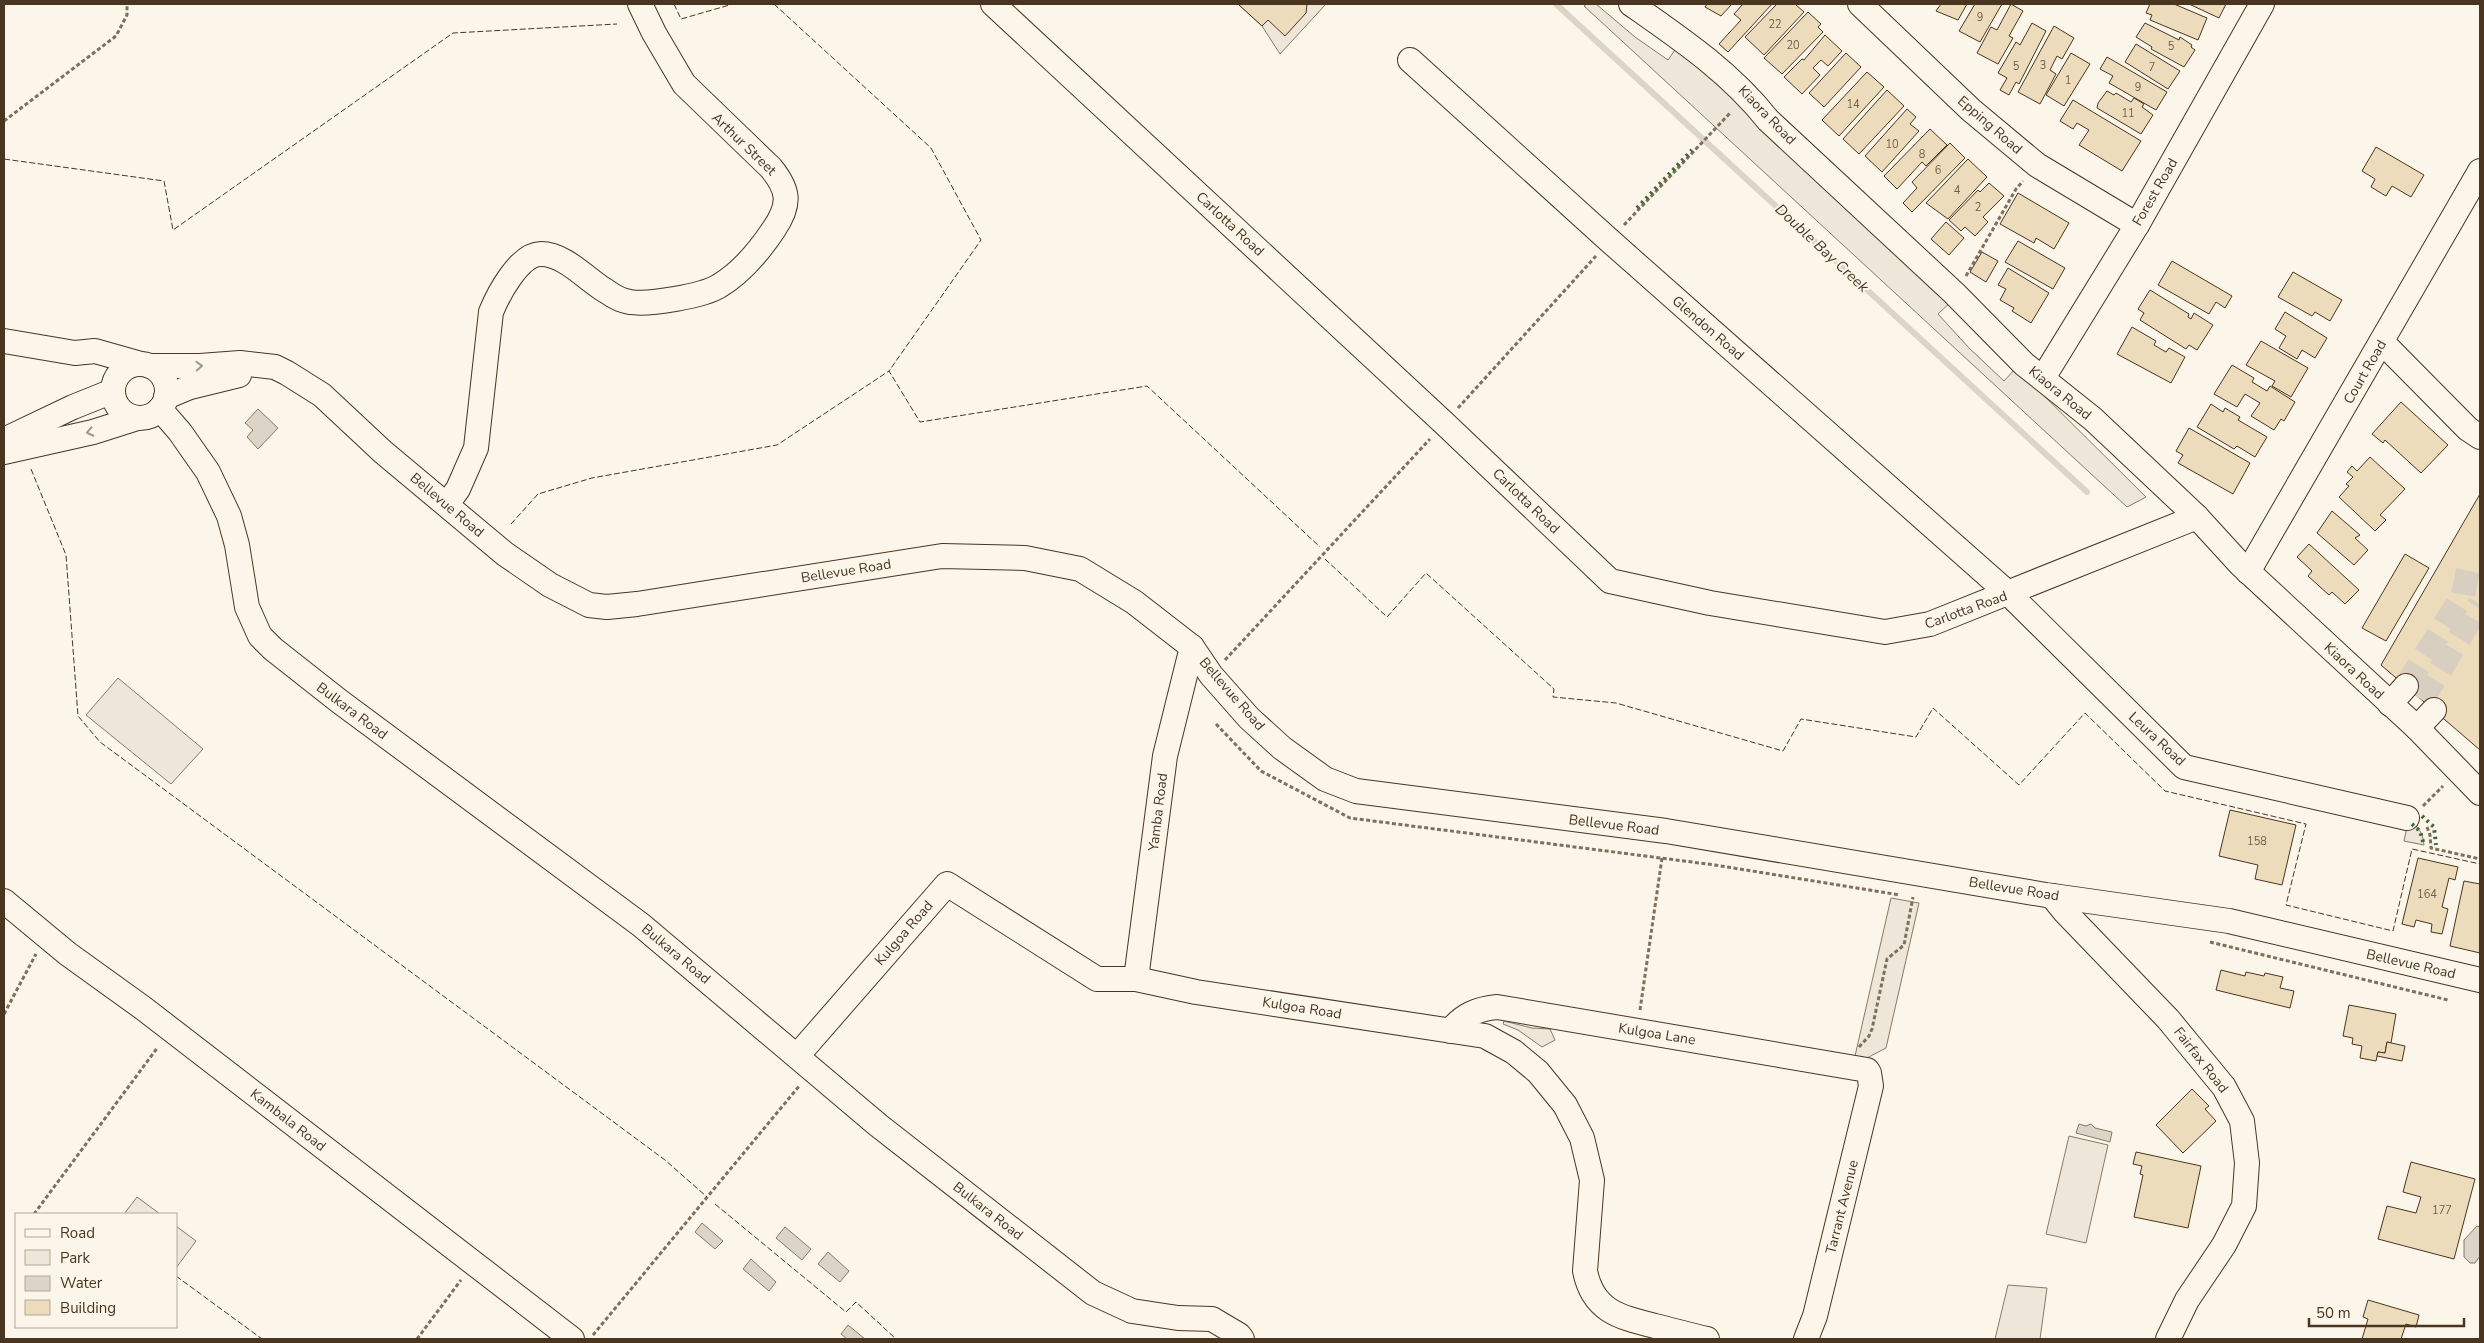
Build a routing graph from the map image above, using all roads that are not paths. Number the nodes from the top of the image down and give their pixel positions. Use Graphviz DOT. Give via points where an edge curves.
graph roads {
  1 [pos="640,4"];
  2 [pos="993,4"];
  3 [pos="1631,4"];
  4 [pos="1860,4"];
  5 [pos="2262,4"];
  6 [pos="1410,60"];
  7 [pos="2480,171"];
  8 [pos="2136,225"];
  9 [pos="4,341"];
  10 [pos="2382,342"];
  11 [pos="75,353"];
  12 [pos="145,365"];
  13 [pos="275,367"];
  14 [pos="2043,378"];
  15 [pos="113,388"];
  16 [pos="153,410"];
  17 [pos="2474,433"];
  18 [pos="4,440"];
  19 [pos="4,452"];
  20 [pos="447,504"];
  21 [pos="2197,517"];
  22 [pos="2248,572"];
  23 [pos="2010,594"];
  24 [pos="1192,647"];
  25 [pos="2404,717"];
  26 [pos="2480,794"];
  27 [pos="2416,812"];
  28 [pos="2052,896"];
  29 [pos="4,901"];
  30 [pos="1136,979"];
  31 [pos="2480,980"];
  32 [pos="1450,1031"];
  33 [pos="797,1056"];
  34 [pos="1870,1073"];
  35 [pos="572,1339"];
  36 [pos="1242,1339"];
  37 [pos="1707,1339"];
  38 [pos="1806,1339"];
  39 [pos="2168,1339"];
  1 -- 20 [label="street, Arthur Street" via="684,84 780,180 786,196 784,213 741,269 719,286 673,299 630,302 607,292 553,257 540,254 526,259 498,296 491,312 476,448 458,489"];
  2 -- 23 [label="street, Carlotta Road" via="1610,581 1710,603 1885,632 1930,624"];
  3 -- 14 [label="street, Kiaora Road" via="1720,69 1747,94 1768,120"];
  4 -- 8 [label="street, Epping Road" via="1971,110 2037,165"];
  5 -- 8 [label="street, Forest Road"];
  6 -- 23 [label="street, Glendon Road"];
  7 -- 10 [label="street, Court Road"];
  8 -- 14 [label="street, Forest Road"];
  9 -- 11 [label="street"];
  10 -- 17 [label="street"];
  10 -- 22 [label="street, Court Road"];
  11 -- 12 [label="street" via="95,351"];
  11 -- 15 [label="street" via="101,371"];
  12 -- 13 [label="street, Bellevue Road, one-way" via="240,363"];
  12 -- 15 [label="street" via="124,370 117,376"];
  12 -- 16 [label="street" via="164,379"];
  13 -- 16 [label="street" via="210,381"];
  13 -- 20 [label="street, Bellevue Road" via="322,395 383,452"];
  14 -- 21 [label="street, Kiaora Road" via="2093,419"];
  15 -- 16 [label="street" via="120,409 128,415"];
  15 -- 18 [label="street"];
  16 -- 19 [label="street, one-way" via="101,430"];
  16 -- 33 [label="street, Bulkara Road" via="180,432 208,472 230,516 246,607 266,643 339,702 641,925"];
  20 -- 24 [label="street, Bellevue Road" via="505,554 550,585 589,605 607,608 637,604 942,556 1025,558 1080,570 1134,602"];
  21 -- 22 [label="street, Kiaora Road"];
  21 -- 23 [label="street, Carlotta Road"];
  22 -- 25 [label="street, Kiaora Road"];
  23 -- 27 [label="street, Leura Road" via="2184,766"];
  24 -- 28 [label="street, Bellevue Road" via="1248,718 1282,748 1325,778 1356,791 1666,832"];
  24 -- 30 [label="street, Yamba Road" via="1165,756"];
  25 -- 25 [label="street" via="2421,699"];
  25 -- 26 [label="street, Kiaora Road"];
  28 -- 31 [label="street, Bellevue Road" via="2229,921"];
  28 -- 39 [label="street, Fairfax Road" via="2168,1019 2224,1087 2242,1121 2247,1163 2244,1206"];
  29 -- 35 [label="street, Kambala Road" via="45,936"];
  30 -- 32 [label="street, Kulgoa Road" via="1196,992"];
  30 -- 33 [label="street, Kulgoa Road" via="1097,978 948,884"];
  32 -- 34 [label="street, Kulgoa Lane" via="1470,1013 1497,1007 1862,1068"];
  32 -- 37 [label="street, Kulgoa Road" via="1484,1036 1514,1052 1538,1072 1565,1105 1582,1138 1592,1180 1585,1271 1593,1295 1606,1308 1626,1319"];
  33 -- 36 [label="street, Bulkara Road" via="878,1125 1093,1293 1132,1311 1212,1320"];
  34 -- 38 [label="street, Tarrant Avenue" via="1871,1086 1816,1316"];
}
